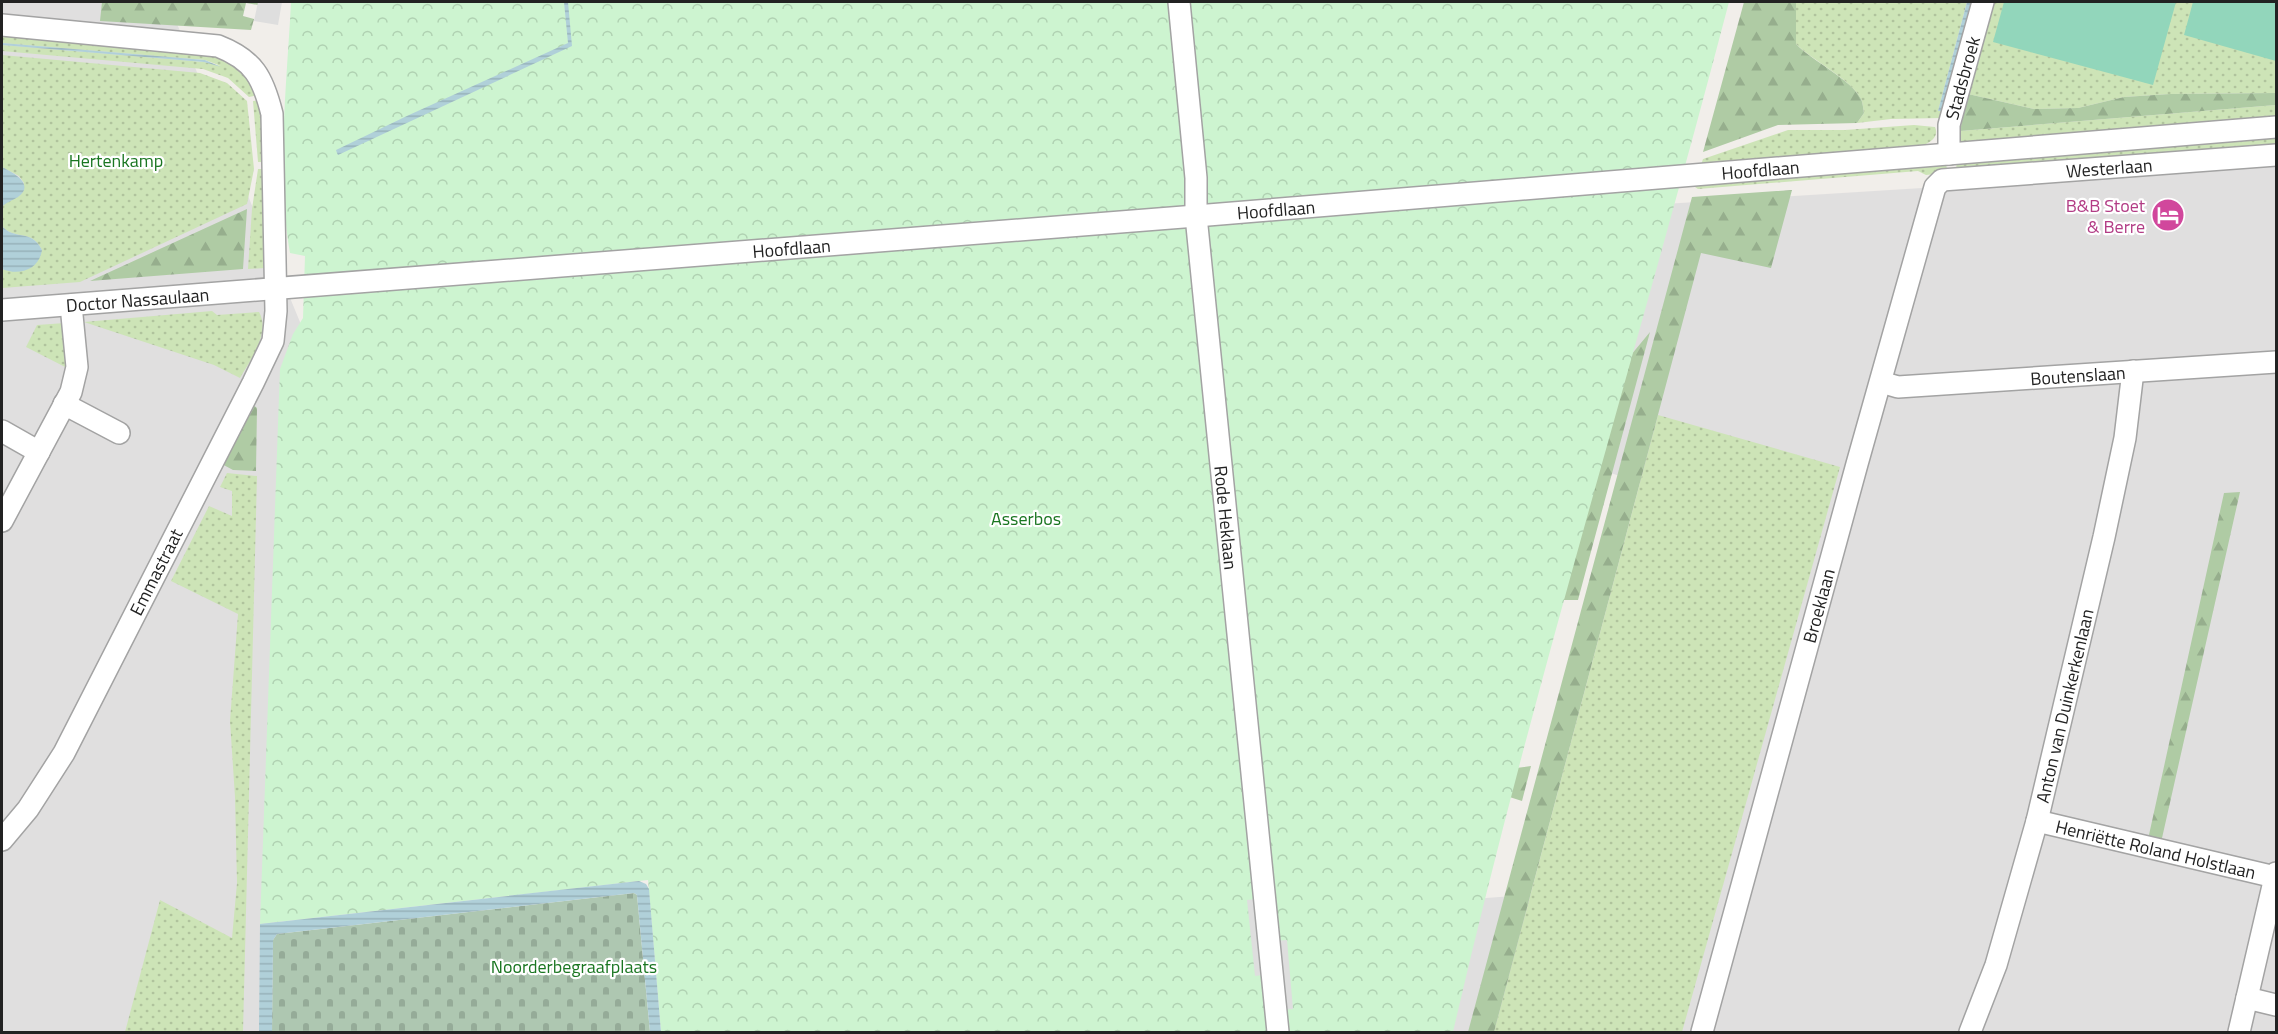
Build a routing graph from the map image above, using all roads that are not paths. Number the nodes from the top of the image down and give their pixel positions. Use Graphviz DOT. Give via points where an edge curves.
graph roads {
  1 [pos="1179,2"];
  2 [pos="1983,2"];
  3 [pos="2,25"];
  4 [pos="2277,127"];
  5 [pos="1949,154"];
  6 [pos="2277,155"];
  7 [pos="1942,180"];
  8 [pos="1196,216"];
  9 [pos="275,290"];
  10 [pos="71,304"];
  11 [pos="2,310"];
  12 [pos="2277,362"];
  13 [pos="2133,371"];
  14 [pos="1881,382"];
  15 [pos="64,404"];
  16 [pos="2,431"];
  17 [pos="119,433"];
  18 [pos="39,452"];
  19 [pos="2,521"];
  20 [pos="2037,821"];
  21 [pos="5,830"];
  22 [pos="2276,875"];
  23 [pos="2247,998"];
  24 [pos="2277,1005"];
  25 [pos="1278,1032"];
  26 [pos="1702,1032"];
  27 [pos="1970,1032"];
  28 [pos="2239,1032"];
  1 -- 8 [label="street, Rode Heklaan" via="1196,178"];
  2 -- 5 [label="street, Stadsbroek" via="1949,125"];
  3 -- 9 [label="street" via="218,46 234,52 254,69 272,114"];
  4 -- 5 [label="street, Hoofdlaan"];
  5 -- 8 [label="street, Hoofdlaan"];
  6 -- 7 [label="street, Westerlaan"];
  7 -- 14 [label="street, Broeklaan" via="1935,187"];
  8 -- 9 [label="street, Hoofdlaan"];
  8 -- 25 [label="street, Rode Heklaan"];
  9 -- 10 [label="street, Doctor Nassaulaan"];
  9 -- 21 [label="street, Emmastraat" via="273,341 253,383 64,753 28,809"];
  10 -- 11 [label="street, Doctor Nassaulaan"];
  10 -- 15 [label="street" via="77,366"];
  12 -- 13 [label="street, Boutenslaan"];
  13 -- 14 [label="street, Boutenslaan" via="1898,387"];
  13 -- 20 [label="street, Anton van Duinkerkenlaan" via="2126,438"];
  14 -- 26 [label="street, Broeklaan"];
  15 -- 17 [label="street"];
  15 -- 18 [label="street"];
  16 -- 18 [label="street"];
  18 -- 19 [label="street"];
  20 -- 22 [label="street, Henriëtte Roland Holstlaan"];
  20 -- 27 [label="street, Anton van Duinkerkenlaan" via="1996,965"];
  22 -- 23 [label="street"];
  23 -- 24 [label="street"];
  23 -- 28 [label="street"];
}
